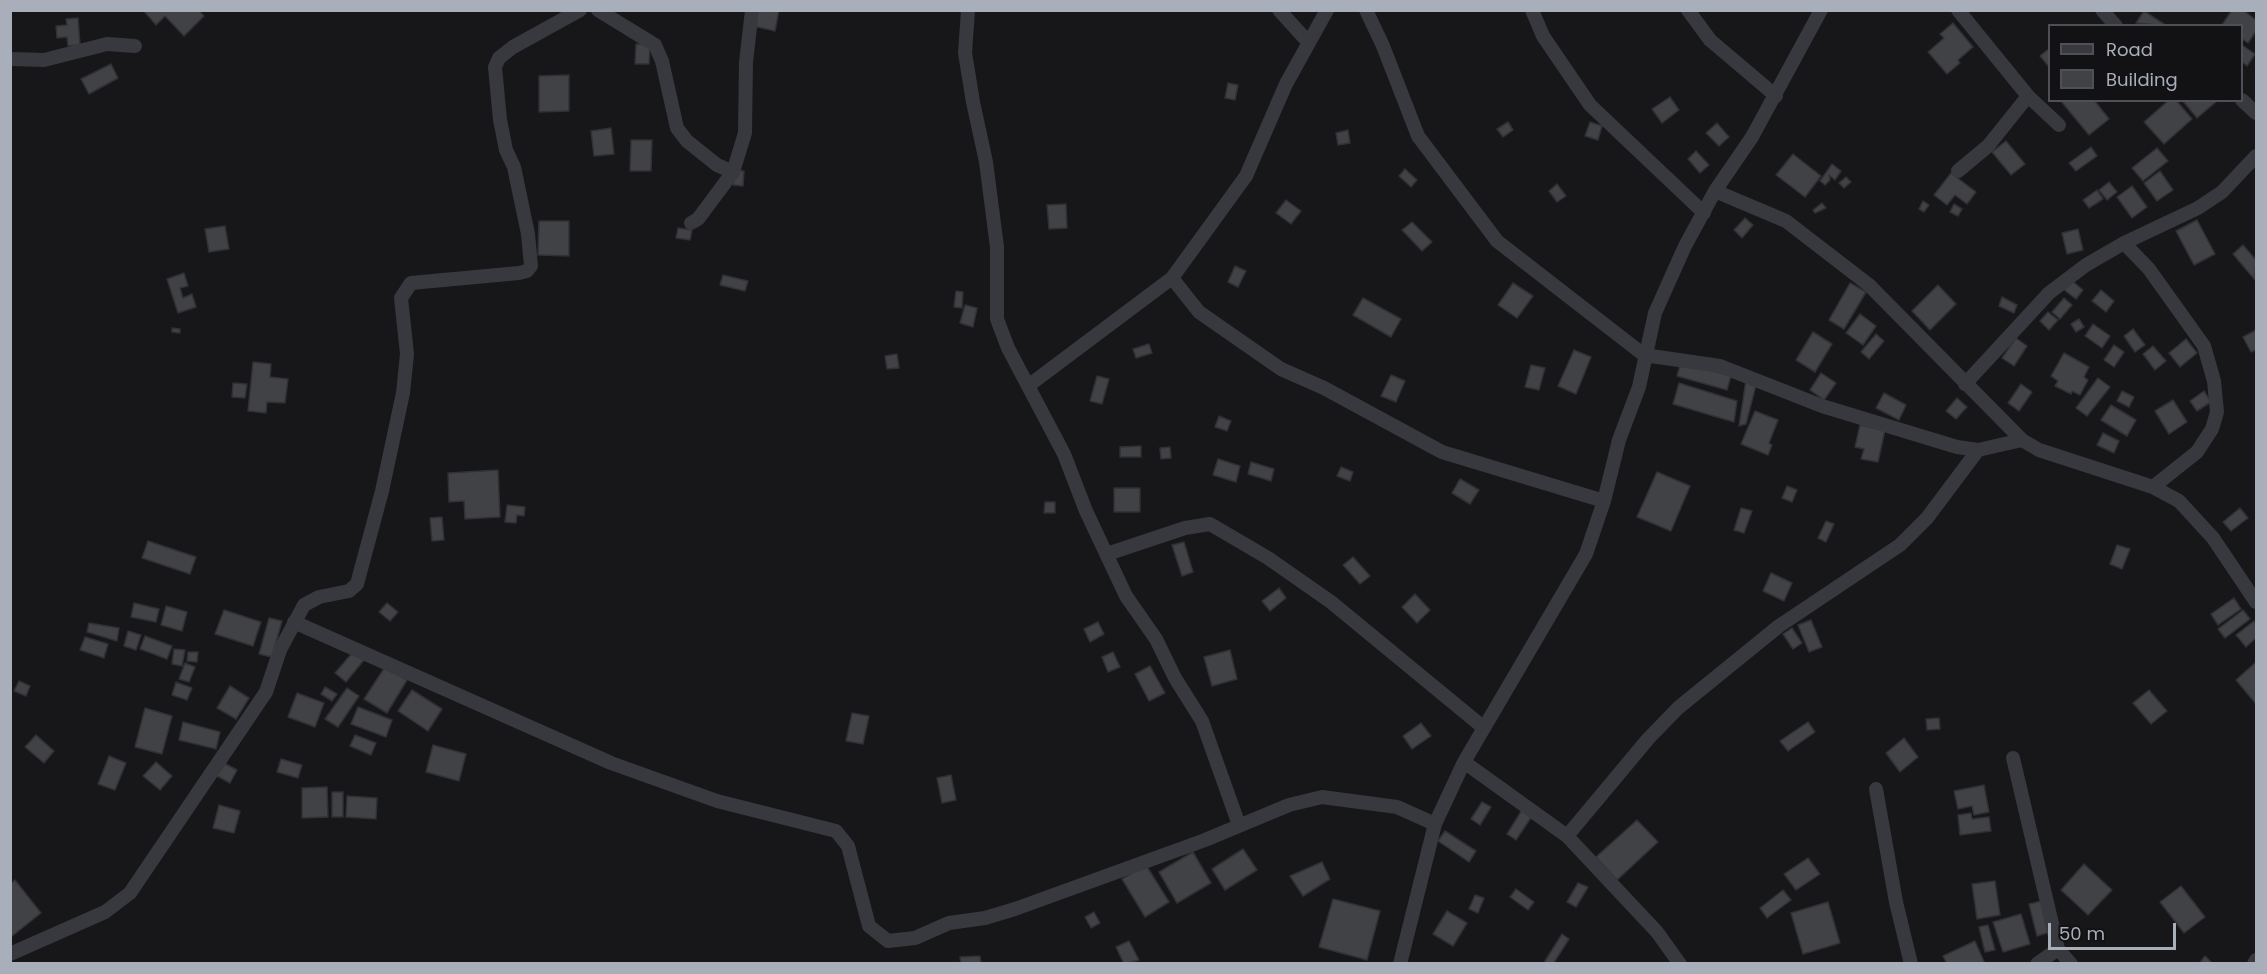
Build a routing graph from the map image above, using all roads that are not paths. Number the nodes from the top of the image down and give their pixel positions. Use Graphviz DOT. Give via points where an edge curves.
graph roads {
  1 [pos="580,10"];
  2 [pos="598,10"];
  3 [pos="752,10"];
  4 [pos="968,10"];
  5 [pos="1279,10"];
  6 [pos="1327,10"];
  7 [pos="1366,10"];
  8 [pos="1532,10"];
  9 [pos="1689,10"];
  10 [pos="1821,10"];
  11 [pos="1958,10"];
  12 [pos="2102,10"];
  13 [pos="2114,24"];
  14 [pos="1309,43"];
  15 [pos="135,46"];
  16 [pos="10,59"];
  17 [pos="1776,96"];
  18 [pos="2028,96"];
  19 [pos="2243,102"];
  20 [pos="2256,113"];
  21 [pos="2059,125"];
  22 [pos="2256,156"];
  23 [pos="1958,171"];
  24 [pos="733,172"];
  25 [pos="1715,191"];
  26 [pos="1704,213"];
  27 [pos="692,223"];
  28 [pos="2124,243"];
  29 [pos="1172,278"];
  30 [pos="1644,355"];
  31 [pos="1965,384"];
  32 [pos="1028,386"];
  33 [pos="2022,441"];
  34 [pos="1978,450"];
  35 [pos="2153,487"];
  36 [pos="1604,501"];
  37 [pos="1107,554"];
  38 [pos="2256,602"];
  39 [pos="294,622"];
  40 [pos="1484,728"];
  41 [pos="2013,758"];
  42 [pos="1464,762"];
  43 [pos="1876,789"];
  44 [pos="1435,824"];
  45 [pos="1239,825"];
  46 [pos="1567,836"];
  47 [pos="2058,949"];
  48 [pos="10,954"];
  49 [pos="1400,963"];
  50 [pos="1680,963"];
  51 [pos="1911,963"];
  52 [pos="2037,963"];
  53 [pos="2071,963"];
  1 -- 39 [label="street" via="513,47 499,58 495,67 500,120 528,234 531,266 519,273 411,283 405,289 401,298 407,354 403,393 362,574 349,591 303,605"];
  2 -- 24 [label="street" via="655,45 677,128 717,165"];
  3 -- 24 [label="street" via="746,62 746,133"];
  4 -- 32 [label="street" via="965,53 987,162 996,236 997,319"];
  5 -- 14 [label="street"];
  6 -- 14 [label="street"];
  7 -- 30 [label="street" via="1418,136 1497,241"];
  8 -- 26 [label="street" via="1543,36 1590,105"];
  9 -- 17 [label="street" via="1710,40"];
  10 -- 17 [label="street"];
  11 -- 18 [label="street"];
  12 -- 13 [label="street"];
  14 -- 29 [label="street" via="1286,84 1246,176"];
  15 -- 16 [label="street" via="107,44 44,60"];
  17 -- 25 [label="street"];
  18 -- 21 [label="street"];
  18 -- 23 [label="street" via="1988,146"];
  19 -- 20 [label="street"];
  22 -- 28 [label="street" via="2222,192 2198,208"];
  24 -- 27 [label="street"];
  25 -- 26 [label="street"];
  25 -- 31 [label="street" via="1786,221 1869,285"];
  26 -- 30 [label="street" via="1655,313"];
  28 -- 31 [label="street" via="2049,293"];
  28 -- 35 [label="street" via="2149,269 2204,346 2214,381 2217,412 2212,429 2197,452"];
  29 -- 32 [label="street"];
  29 -- 36 [label="street" via="1199,312 1281,369 1442,452"];
  30 -- 34 [label="street" via="1720,366 1822,406"];
  30 -- 36 [label="street" via="1639,387 1619,440"];
  31 -- 33 [label="street"];
  32 -- 37 [label="street" via="1064,453"];
  33 -- 34 [label="street"];
  33 -- 35 [label="street"];
  34 -- 46 [label="street" via="1927,518 1900,545 1779,626 1678,708"];
  35 -- 38 [label="street" via="2179,501 2213,538"];
  36 -- 40 [label="street" via="1586,554"];
  37 -- 40 [label="street" via="1185,528 1210,525 1268,558 1331,602"];
  37 -- 45 [label="street" via="1126,596 1156,639 1202,721"];
  39 -- 45 [label="street" via="611,763 717,801 836,831 848,846 869,926 888,941 915,938 949,923 1015,909"];
  39 -- 48 [label="street" via="266,692 130,893 105,912"];
  40 -- 42 [label="street"];
  41 -- 47 [label="street"];
  42 -- 44 [label="street"];
  42 -- 46 [label="street"];
  43 -- 51 [label="street"];
  44 -- 45 [label="street" via="1396,807 1322,797"];
  44 -- 49 [label="street"];
  46 -- 50 [label="street" via="1657,932"];
  47 -- 52 [label="street"];
  47 -- 53 [label="street"];
}
